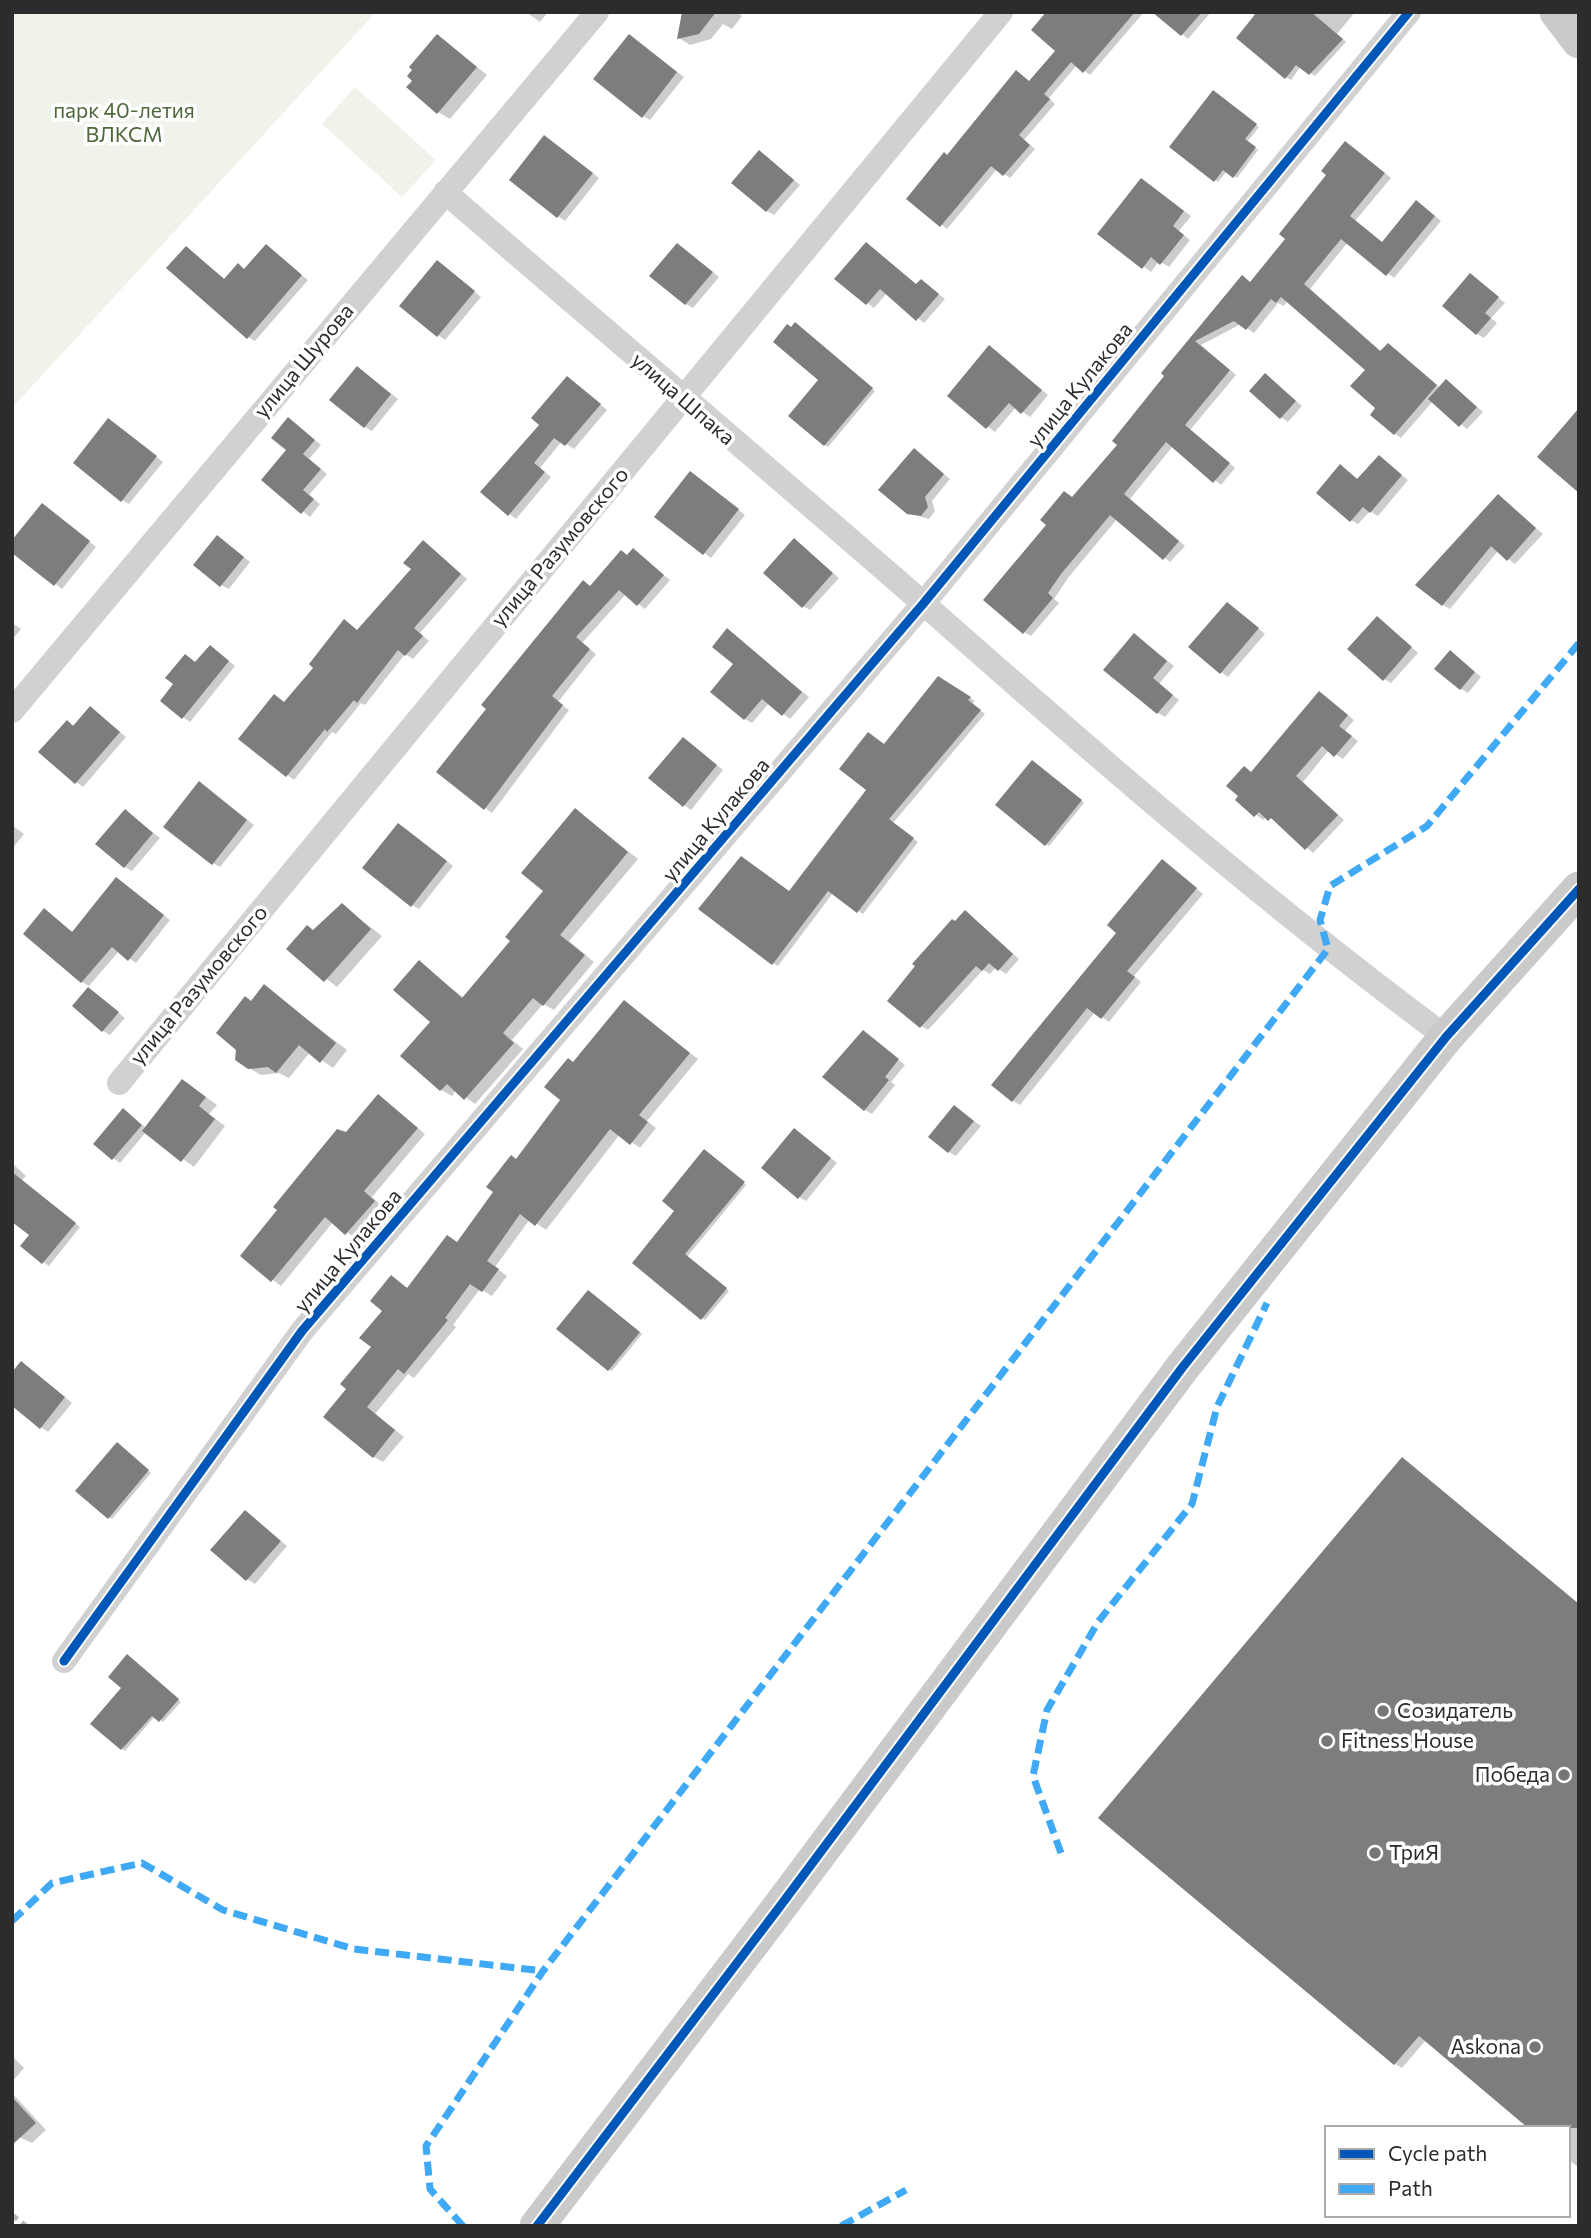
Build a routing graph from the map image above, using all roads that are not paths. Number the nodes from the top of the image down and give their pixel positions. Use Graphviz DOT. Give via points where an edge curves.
graph roads {
  1 [pos="597,12"];
  2 [pos="1001,12"];
  3 [pos="1409,12"];
  4 [pos="1557,12"];
  5 [pos="1579,41"];
  6 [pos="445,192"];
  7 [pos="682,398"];
  8 [pos="923,604"];
  9 [pos="12,711"];
  10 [pos="1579,889"];
  11 [pos="1446,1037"];
  12 [pos="118,1083"];
  13 [pos="64,1661"];
  14 [pos="537,2226"];
  1 -- 6 [label="street, улица Шурова"];
  2 -- 7 [label="street, улица Разумовского"];
  3 -- 8 [label="street, улица Кулакова"];
  4 -- 5 [label="street"];
  6 -- 7 [label="street, улица Шпака"];
  6 -- 9 [label="street, улица Шурова"];
  7 -- 8 [label="street, улица Шпака"];
  7 -- 12 [label="street, улица Разумовского"];
  8 -- 11 [label="street, улица Шпака" via="1168,817 1328,949"];
  8 -- 13 [label="street, улица Кулакова" via="302,1332"];
  10 -- 11 [label="street"];
  11 -- 14 [label="street" via="1182,1368"];
}
